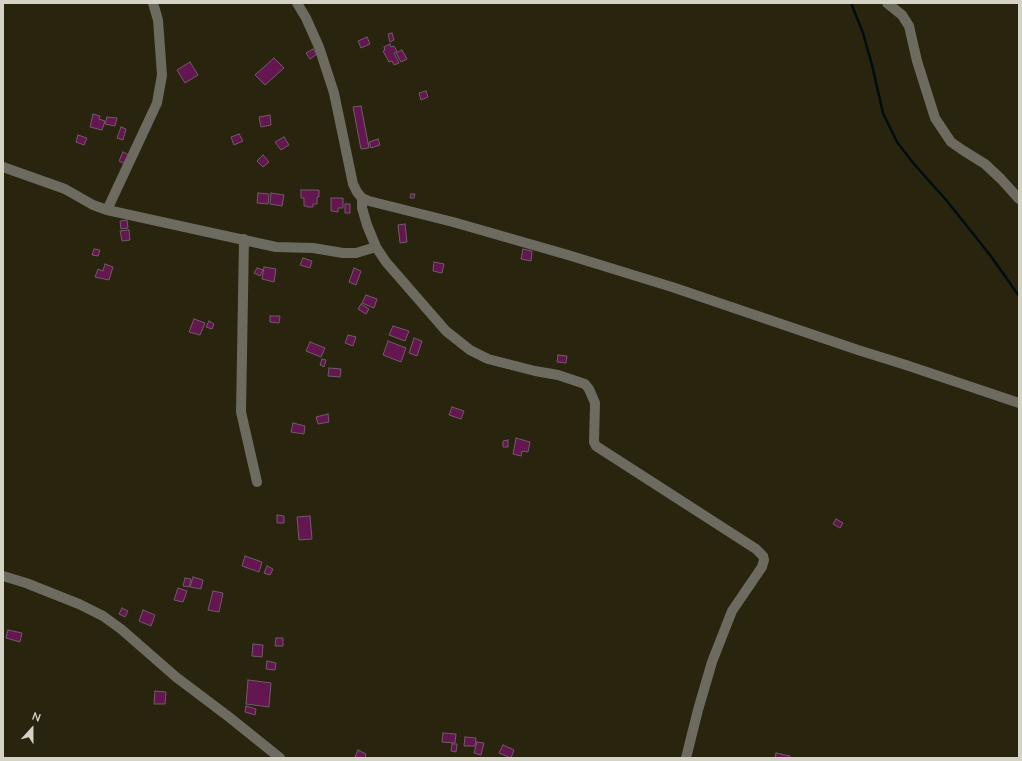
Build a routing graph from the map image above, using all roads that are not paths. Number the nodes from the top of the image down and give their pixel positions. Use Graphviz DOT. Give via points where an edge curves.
graph roads {
  1 [pos="153,3"];
  2 [pos="297,3"];
  3 [pos="886,3"];
  4 [pos="3,167"];
  5 [pos="362,198"];
  6 [pos="1019,199"];
  7 [pos="107,210"];
  8 [pos="244,239"];
  9 [pos="376,247"];
  10 [pos="1019,403"];
  11 [pos="257,482"];
  12 [pos="3,576"];
  13 [pos="280,758"];
  14 [pos="686,758"];
  1 -- 7 [label="street" via="158,20 162,75 157,103"];
  2 -- 5 [label="street" via="319,47 334,93 353,184"];
  3 -- 6 [label="street" via="902,15 909,26 935,118 951,142 985,164"];
  4 -- 7 [label="street" via="65,189"];
  5 -- 9 [label="street" via="362,208"];
  5 -- 10 [label="street" via="568,255 672,287"];
  7 -- 8 [label="street"];
  8 -- 9 [label="street" via="276,247 356,253"];
  8 -- 11 [label="street" via="241,412"];
  9 -- 14 [label="street" via="446,331 470,350 488,359 585,384 595,403 596,446 763,556 762,567 732,611 712,662"];
  12 -- 13 [label="street" via="79,604 103,616"];
}
